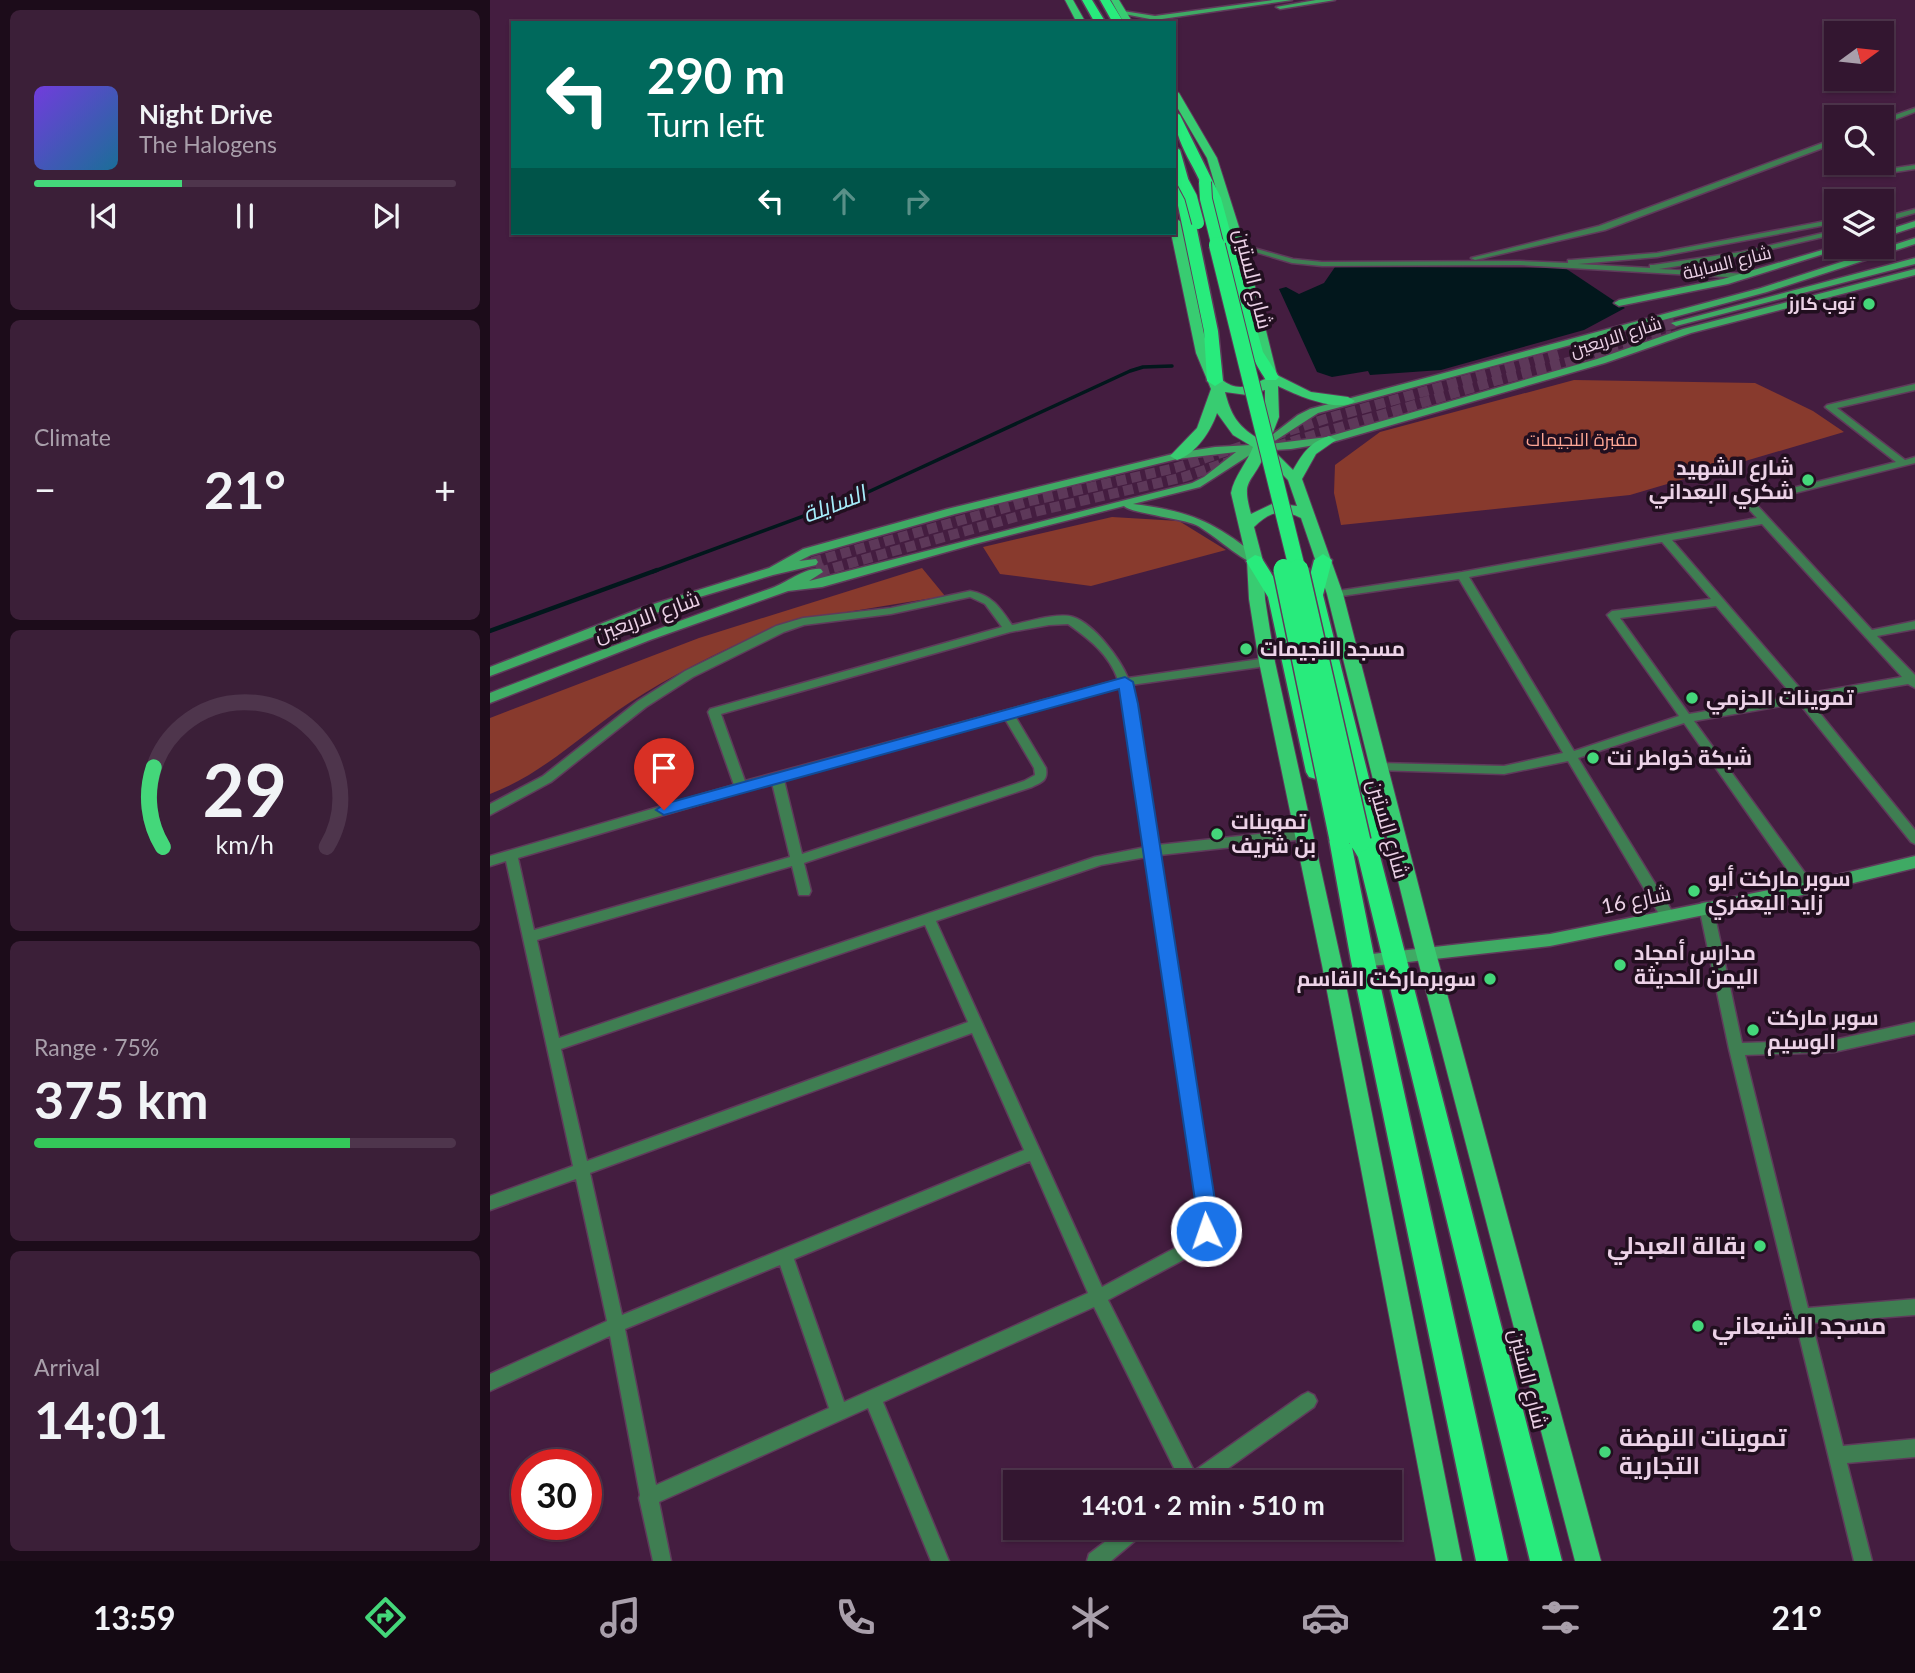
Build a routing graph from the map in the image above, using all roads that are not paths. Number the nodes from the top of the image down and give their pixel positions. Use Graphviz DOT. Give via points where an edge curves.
graph roads {
  1 [pos="1069,0"];
  2 [pos="1087,0"];
  3 [pos="1105,0"];
  4 [pos="1115,0"];
  5 [pos="1289,0"];
  6 [pos="1332,0"];
  7 [pos="1121,18"];
  8 [pos="1081,21"];
  9 [pos="1100,21"];
  10 [pos="1176,22"];
  11 [pos="1176,96"];
  12 [pos="1915,110"];
  13 [pos="1894,118"];
  14 [pos="1176,119"];
  15 [pos="1824,145"];
  16 [pos="1821,146"];
  17 [pos="1824,147"];
  18 [pos="1176,157"];
  19 [pos="1915,167"];
  20 [pos="1894,170"];
  21 [pos="1183,182"];
  22 [pos="1205,182"];
  23 [pos="1915,206"];
  24 [pos="1894,210"];
  25 [pos="1915,211"];
  26 [pos="1894,217"];
  27 [pos="1824,223"];
  28 [pos="1915,224"];
  29 [pos="1176,230"];
  30 [pos="1894,231"];
  31 [pos="1824,235"];
  32 [pos="1915,241"];
  33 [pos="1240,246"];
  34 [pos="1894,250"];
  35 [pos="1915,250"];
  36 [pos="1824,252"];
  37 [pos="1894,252"];
  38 [pos="1894,255"];
  39 [pos="1865,259"];
  40 [pos="1451,263"];
  41 [pos="1542,265"];
  42 [pos="1914,265"];
  43 [pos="1622,271"];
  44 [pos="1744,276"];
  45 [pos="1749,294"];
  46 [pos="1619,303"];
  47 [pos="1271,377"];
  48 [pos="1215,381"];
  49 [pos="1915,387"];
  50 [pos="1348,401"];
  51 [pos="1302,416"];
  52 [pos="1329,440"];
  53 [pos="1261,446"];
  54 [pos="1177,456"];
  55 [pos="1915,460"];
  56 [pos="1903,463"];
  57 [pos="1208,479"];
  58 [pos="1295,479"];
  59 [pos="1121,506"];
  60 [pos="1307,515"];
  61 [pos="1765,520"];
  62 [pos="1247,526"];
  63 [pos="1665,538"];
  64 [pos="1323,560"];
  65 [pos="1255,561"];
  66 [pos="774,570"];
  67 [pos="1462,575"];
  68 [pos="786,587"];
  69 [pos="1335,594"];
  70 [pos="1718,602"];
  71 [pos="1915,625"];
  72 [pos="1009,629"];
  73 [pos="1869,634"];
  74 [pos="1267,662"];
  75 [pos="490,672"];
  76 [pos="1913,681"];
  77 [pos="1125,682"];
  78 [pos="1800,696"];
  79 [pos="490,698"];
  80 [pos="1009,716"];
  81 [pos="1687,718"];
  82 [pos="1571,756"];
  83 [pos="1379,767"];
  84 [pos="777,777"];
  85 [pos="741,787"];
  86 [pos="490,810"];
  87 [pos="1305,834"];
  88 [pos="1915,839"];
  89 [pos="1353,848"];
  90 [pos="1152,851"];
  91 [pos="512,855"];
  92 [pos="797,860"];
  93 [pos="490,861"];
  94 [pos="1915,862"];
  95 [pos="1808,888"];
  96 [pos="804,891"];
  97 [pos="1706,907"];
  98 [pos="1667,915"];
  99 [pos="929,920"];
  100 [pos="532,936"];
  101 [pos="1426,953"];
  102 [pos="1396,957"];
  103 [pos="1363,961"];
  104 [pos="974,1026"];
  105 [pos="1915,1028"];
  106 [pos="555,1045"];
  107 [pos="1736,1049"];
  108 [pos="1032,1153"];
  109 [pos="583,1170"];
  110 [pos="490,1203"];
  111 [pos="785,1257"];
  112 [pos="1098,1297"];
  113 [pos="1915,1307"];
  114 [pos="1804,1316"];
  115 [pos="616,1325"];
  116 [pos="490,1383"];
  117 [pos="872,1397"];
  118 [pos="1308,1401"];
  119 [pos="839,1412"];
  120 [pos="1915,1448"];
  121 [pos="1838,1455"];
  122 [pos="1186,1470"];
  123 [pos="1209,1470"];
  124 [pos="648,1498"];
  125 [pos="1122,1540"];
  126 [pos="662,1561"];
  127 [pos="940,1561"];
  128 [pos="1096,1561"];
  129 [pos="1450,1561"];
  130 [pos="1492,1561"];
  131 [pos="1546,1561"];
  132 [pos="1587,1561"];
  133 [pos="1863,1561"];
  1 -- 8 [label="main road"];
  2 -- 9 [label="highway"];
  3 -- 7 [label="highway"];
  4 -- 7 [label="main road"];
  5 -- 7 [label="main road" via="1155,18"];
  6 -- 10 [label="main road"];
  11 -- 33 [label="main road, شارع الستين" via="1212,158"];
  12 -- 13 [label="street"];
  14 -- 22 [label="highway, شارع الستين"];
  15 -- 16 [label="street"];
  16 -- 17 [label="street"];
  16 -- 40 [label="street" via="1602,228"];
  18 -- 21 [label="highway, شارع الستين"];
  19 -- 20 [label="street"];
  21 -- 48 [label="highway" via="1213,343"];
  21 -- 89 [label="highway, شارع الستين, bridge" via="1227,326"];
  22 -- 47 [label="highway" via="1214,198 1255,352"];
  22 -- 89 [label="highway, شارع الستين, bridge" via="1301,582"];
  23 -- 24 [label="street"];
  25 -- 26 [label="street"];
  27 -- 41 [label="street" via="1657,255"];
  28 -- 30 [label="main road"];
  29 -- 48 [label="main road" via="1202,354"];
  31 -- 43 [label="street" via="1733,256"];
  32 -- 34 [label="main road"];
  33 -- 40 [label="street" via="1292,261 1322,264"];
  33 -- 47 [label="main road, شارع الستين"];
  35 -- 37 [label="main road"];
  36 -- 44 [label="main road, شارع السايلة"];
  38 -- 42 [label="main road"];
  39 -- 45 [label="main road"];
  40 -- 41 [label="street"];
  41 -- 43 [label="street"];
  42 -- 45 [label="main road, شارع الاربعين" via="1676,323"];
  42 -- 52 [label="main road, شارع الاربعين"];
  43 -- 44 [label="street"];
  44 -- 46 [label="main road, شارع السايلة"];
  45 -- 50 [label="main road"];
  47 -- 48 [label="main road" via="1262,387 1241,392"];
  47 -- 50 [label="main road" via="1308,396"];
  47 -- 53 [label="main road, شارع الستين" via="1273,410"];
  48 -- 53 [label="main road" via="1229,423"];
  48 -- 54 [label="main road" via="1208,424"];
  49 -- 56 [label="street" via="1830,407"];
  50 -- 51 [label="main road"];
  51 -- 52 [label="main road" via="1307,433"];
  51 -- 53 [label="main road"];
  52 -- 53 [label="main road, شارع الاربعين"];
  52 -- 58 [label="main road" via="1311,451"];
  53 -- 54 [label="main road, شارع الاربعين"];
  53 -- 57 [label="main road" via="1238,455"];
  53 -- 58 [label="main road"];
  53 -- 62 [label="main road, شارع الستين" via="1238,493"];
  54 -- 57 [label="main road" via="1202,461 1210,470"];
  54 -- 66 [label="main road, شارع الاربعين" via="951,510 807,552"];
  55 -- 56 [label="street"];
  56 -- 61 [label="street" via="1748,502"];
  57 -- 59 [label="main road"];
  58 -- 60 [label="main road, شارع الستين"];
  59 -- 65 [label="main road" via="1185,514 1204,522"];
  59 -- 68 [label="main road" via="822,583"];
  60 -- 62 [label="main road" via="1277,506 1260,512"];
  60 -- 64 [label="main road, شارع الستين"];
  61 -- 63 [label="street"];
  61 -- 73 [label="street"];
  62 -- 65 [label="main road, شارع الستين"];
  63 -- 67 [label="street"];
  63 -- 70 [label="street"];
  64 -- 69 [label="main road, شارع الستين"];
  64 -- 89 [label="highway" via="1314,595 1373,838"];
  65 -- 74 [label="main road"];
  65 -- 89 [label="highway" via="1276,597 1331,844"];
  66 -- 68 [label="main road, شارع الاربعين" via="814,567"];
  66 -- 75 [label="main road" via="631,617"];
  67 -- 69 [label="street"];
  67 -- 82 [label="street"];
  68 -- 79 [label="main road, شارع الاربعين"];
  69 -- 83 [label="main road, شارع الستين"];
  70 -- 78 [label="street"];
  70 -- 81 [label="street" via="1612,615"];
  71 -- 73 [label="street"];
  72 -- 77 [label="street" via="1070,620 1108,648"];
  72 -- 85 [label="street" via="714,712"];
  72 -- 86 [label="street" via="992,603 970,594 780,629 689,674 642,704 547,779"];
  73 -- 76 [label="street"];
  74 -- 77 [label="street"];
  74 -- 87 [label="main road"];
  76 -- 78 [label="street"];
  77 -- 80 [label="street"];
  77 -- 90 [label="street"];
  78 -- 81 [label="street"];
  78 -- 88 [label="street"];
  80 -- 84 [label="street"];
  80 -- 92 [label="street" via="1041,777"];
  81 -- 82 [label="street"];
  81 -- 95 [label="street"];
  82 -- 83 [label="street" via="1504,770"];
  82 -- 98 [label="street"];
  83 -- 101 [label="main road, شارع الستين"];
  84 -- 85 [label="street"];
  84 -- 92 [label="street"];
  85 -- 91 [label="street"];
  87 -- 90 [label="street"];
  87 -- 129 [label="main road"];
  89 -- 102 [label="highway, شارع الستين"];
  89 -- 103 [label="highway, شارع الستين"];
  90 -- 99 [label="street" via="1100,860"];
  90 -- 112 [label="street" via="1206,1231 1194,1246"];
  91 -- 93 [label="street"];
  91 -- 100 [label="street"];
  92 -- 96 [label="street"];
  92 -- 100 [label="street"];
  94 -- 95 [label="main road, شارع 16"];
  95 -- 97 [label="main road, شارع 16"];
  97 -- 98 [label="main road, شارع 16"];
  97 -- 107 [label="street"];
  98 -- 101 [label="main road, شارع 16" via="1550,940"];
  99 -- 104 [label="street"];
  99 -- 106 [label="street"];
  100 -- 106 [label="street"];
  101 -- 102 [label="main road, شارع 16"];
  101 -- 132 [label="main road, شارع الستين"];
  102 -- 103 [label="main road, شارع 16"];
  102 -- 131 [label="highway, شارع الستين"];
  103 -- 130 [label="highway, شارع الستين"];
  104 -- 108 [label="street"];
  104 -- 109 [label="street"];
  105 -- 107 [label="street" via="1834,1046"];
  106 -- 109 [label="street"];
  107 -- 114 [label="street"];
  108 -- 111 [label="street"];
  108 -- 112 [label="street"];
  109 -- 110 [label="street"];
  109 -- 115 [label="street"];
  111 -- 115 [label="street"];
  111 -- 119 [label="street"];
  112 -- 117 [label="street"];
  112 -- 122 [label="street"];
  113 -- 114 [label="street"];
  114 -- 121 [label="street"];
  115 -- 116 [label="street"];
  115 -- 124 [label="street"];
  117 -- 119 [label="street"];
  117 -- 127 [label="street"];
  118 -- 123 [label="street"];
  119 -- 124 [label="street"];
  120 -- 121 [label="street"];
  121 -- 133 [label="street"];
  124 -- 126 [label="street"];
  125 -- 128 [label="street"];
}
